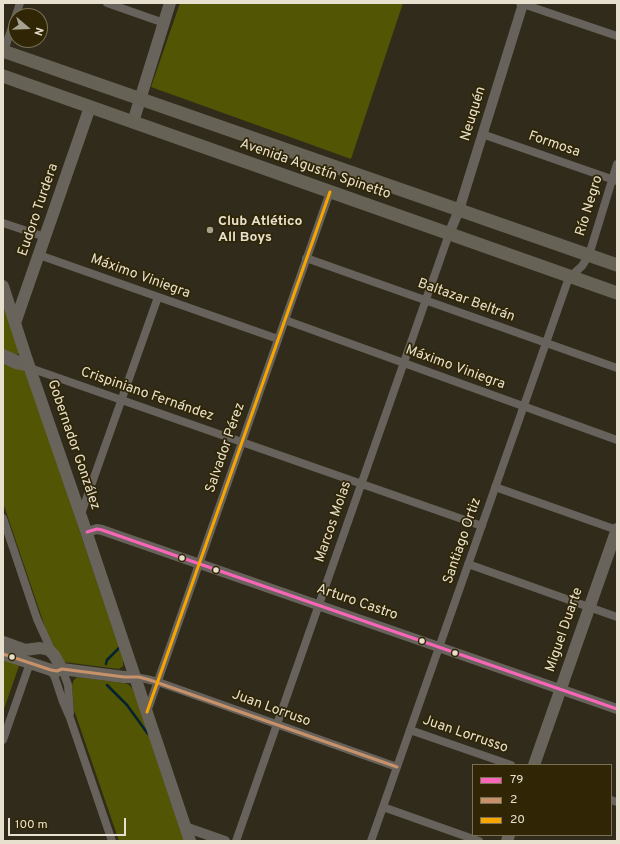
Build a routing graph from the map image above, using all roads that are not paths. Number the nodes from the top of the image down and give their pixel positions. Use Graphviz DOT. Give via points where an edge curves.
graph roads {
  1 [pos="20,3"];
  2 [pos="107,3"];
  3 [pos="170,3"];
  4 [pos="523,3"];
  5 [pos="164,23"];
  6 [pos="617,36"];
  7 [pos="4,51"];
  8 [pos="3,76"];
  9 [pos="140,98"];
  10 [pos="90,107"];
  11 [pos="133,122"];
  12 [pos="482,134"];
  13 [pos="617,164"];
  14 [pos="615,180"];
  15 [pos="330,192"];
  16 [pos="458,210"];
  17 [pos="3,223"];
  18 [pos="449,234"];
  19 [pos="45,237"];
  20 [pos="39,255"];
  21 [pos="589,255"];
  22 [pos="306,258"];
  23 [pos="617,265"];
  24 [pos="570,277"];
  25 [pos="3,286"];
  26 [pos="617,293"];
  27 [pos="158,297"];
  28 [pos="426,300"];
  29 [pos="284,320"];
  30 [pos="15,323"];
  31 [pos="278,339"];
  32 [pos="546,343"];
  33 [pos="3,353"];
  34 [pos="3,359"];
  35 [pos="404,363"];
  36 [pos="30,368"];
  37 [pos="617,368"];
  38 [pos="121,400"];
  39 [pos="524,407"];
  40 [pos="617,440"];
  41 [pos="242,442"];
  42 [pos="361,484"];
  43 [pos="495,487"];
  44 [pos="81,514"];
  45 [pos="3,518"];
  46 [pos="482,526"];
  47 [pos="617,530"];
  48 [pos="87,532"];
  49 [pos="199,563"];
  50 [pos="468,564"];
  51 [pos="319,605"];
  52 [pos="589,607"];
  53 [pos="617,617"];
  54 [pos="37,619"];
  55 [pos="3,642"];
  56 [pos="439,647"];
  57 [pos="33,649"];
  58 [pos="3,654"];
  59 [pos="54,656"];
  60 [pos="30,663"];
  61 [pos="62,669"];
  62 [pos="47,670"];
  63 [pos="135,677"];
  64 [pos="158,682"];
  65 [pos="560,689"];
  66 [pos="617,709"];
  67 [pos="147,712"];
  68 [pos="70,718"];
  69 [pos="277,725"];
  70 [pos="410,730"];
  71 [pos="3,740"];
  72 [pos="508,764"];
  73 [pos="534,764"];
  74 [pos="397,767"];
  75 [pos="383,807"];
  76 [pos="185,827"];
  77 [pos="112,841"];
  78 [pos="190,841"];
  79 [pos="225,841"];
  80 [pos="236,841"];
  81 [pos="371,841"];
  82 [pos="479,841"];
  1 -- 7 [label="street"];
  2 -- 5 [label="street"];
  3 -- 5 [label="main road"];
  4 -- 6 [label="street"];
  4 -- 12 [label="street, Neuquén"];
  5 -- 9 [label="main road"];
  7 -- 9 [label="main road, Avenida Agustín Spinetto"];
  8 -- 10 [label="main road, Avenida Agustín Spinetto"];
  9 -- 11 [label="main road"];
  9 -- 16 [label="main road, Avenida Agustín Spinetto"];
  10 -- 11 [label="main road, Avenida Agustín Spinetto"];
  10 -- 19 [label="main road, Eudoro Turdera"];
  11 -- 15 [label="main road, Avenida Agustín Spinetto"];
  12 -- 14 [label="street, Formosa"];
  12 -- 16 [label="street, Neuquén"];
  13 -- 14 [label="street, Río Negro"];
  14 -- 21 [label="street, Río Negro"];
  15 -- 18 [label="main road, Avenida Agustín Spinetto"];
  15 -- 22 [label="street, Salvador Pérez"];
  16 -- 18 [label="street, Neuquén"];
  16 -- 21 [label="main road, Avenida Agustín Spinetto"];
  17 -- 19 [label="street"];
  18 -- 24 [label="main road, Avenida Agustín Spinetto"];
  18 -- 28 [label="street, Marcos Molas"];
  19 -- 20 [label="main road, Eudoro Turdera"];
  20 -- 27 [label="street, Máximo Viniegra"];
  20 -- 30 [label="main road, Eudoro Turdera"];
  21 -- 23 [label="main road, Avenida Agustín Spinetto"];
  21 -- 24 [label="street, Santiago Ortiz"];
  22 -- 28 [label="street, Baltazar Beltrán"];
  22 -- 29 [label="street, Salvador Pérez"];
  24 -- 26 [label="main road, Avenida Agustín Spinetto"];
  24 -- 32 [label="street, Santiago Ortiz"];
  25 -- 30 [label="main road, Gobernador González"];
  27 -- 31 [label="street, Máximo Viniegra"];
  27 -- 38 [label="street"];
  28 -- 32 [label="street, Baltazar Beltrán"];
  28 -- 35 [label="street, Marcos Molas"];
  29 -- 31 [label="street, Salvador Pérez"];
  29 -- 35 [label="street, Máximo Viniegra"];
  30 -- 36 [label="main road, Gobernador González"];
  31 -- 41 [label="street, Salvador Pérez"];
  32 -- 37 [label="street, Baltazar Beltrán"];
  32 -- 39 [label="street, Santiago Ortiz"];
  33 -- 36 [label="street, Crispiniano Fernández"];
  34 -- 36 [label="street, Crispiniano Fernández"];
  35 -- 39 [label="street, Máximo Viniegra"];
  35 -- 42 [label="street, Marcos Molas"];
  36 -- 38 [label="street, Crispiniano Fernández"];
  36 -- 44 [label="main road, Gobernador González"];
  38 -- 41 [label="street, Crispiniano Fernández"];
  38 -- 44 [label="street"];
  39 -- 40 [label="street, Máximo Viniegra"];
  39 -- 43 [label="street, Santiago Ortiz"];
  41 -- 42 [label="street, Crispiniano Fernández"];
  41 -- 49 [label="street, Salvador Pérez"];
  42 -- 46 [label="street, Crispiniano Fernández"];
  42 -- 51 [label="street, Marcos Molas"];
  43 -- 46 [label="street, Santiago Ortiz"];
  43 -- 47 [label="street"];
  44 -- 48 [label="main road, Gobernador González"];
  45 -- 54 [label="street"];
  46 -- 50 [label="street, Santiago Ortiz"];
  47 -- 52 [label="main road, Miguel Duarte"];
  48 -- 49 [label="street, Arturo Castro" via="102,530"];
  48 -- 63 [label="main road, Gobernador González"];
  49 -- 51 [label="street, Arturo Castro"];
  49 -- 64 [label="street, Salvador Pérez"];
  50 -- 52 [label="street"];
  50 -- 56 [label="street, Santiago Ortiz"];
  51 -- 56 [label="street, Arturo Castro"];
  51 -- 69 [label="street, Marcos Molas"];
  52 -- 53 [label="street"];
  52 -- 65 [label="main road, Miguel Duarte"];
  54 -- 57 [label="street" via="41,641 39,646"];
  54 -- 59 [label="street"];
  55 -- 57 [label="main road" via="23,649"];
  56 -- 65 [label="street, Arturo Castro"];
  56 -- 70 [label="street, Santiago Ortiz"];
  57 -- 59 [label="main road" via="47,649"];
  57 -- 60 [label="main road" via="26,656"];
  58 -- 60 [label="main road"];
  59 -- 61 [label="main road"];
  60 -- 62 [label="main road"];
  60 -- 71 [label="street"];
  61 -- 62 [label="main road"];
  61 -- 63 [label="main road"];
  61 -- 68 [label="street" via="68,685"];
  62 -- 68 [label="street" via="55,677"];
  63 -- 64 [label="street, Juan Lorruso"];
  63 -- 67 [label="main road, Gobernador González"];
  64 -- 67 [label="street, Salvador Pérez"];
  64 -- 69 [label="street, Juan Lorruso"];
  65 -- 66 [label="street, Arturo Castro"];
  65 -- 73 [label="main road, Miguel Duarte"];
  67 -- 76 [label="main road, Gobernador González"];
  68 -- 77 [label="street"];
  69 -- 74 [label="street, Juan Lorruso"];
  69 -- 80 [label="street, Marcos Molas"];
  70 -- 72 [label="street, Juan Lorrusso"];
  70 -- 74 [label="street, Santiago Ortiz"];
  74 -- 75 [label="street, Santiago Ortiz"];
  75 -- 81 [label="street, Santiago Ortiz"];
  75 -- 82 [label="street"];
  76 -- 78 [label="main road, Gobernador González"];
  76 -- 79 [label="street"];
}
